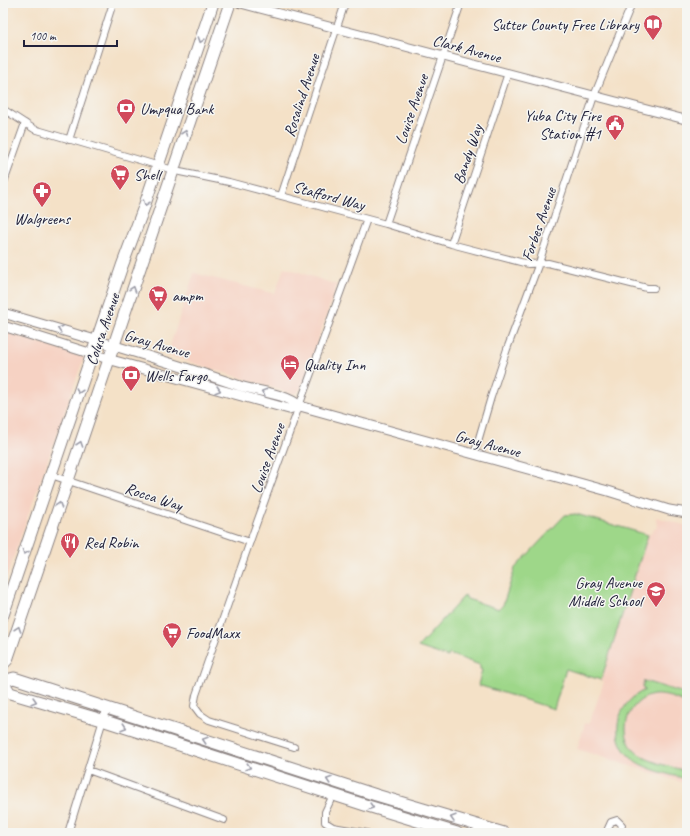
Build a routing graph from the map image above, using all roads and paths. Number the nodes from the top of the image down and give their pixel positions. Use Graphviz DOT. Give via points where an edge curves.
graph roads {
  1 [pos="114,3"];
  2 [pos="213,3"];
  3 [pos="230,3"];
  4 [pos="238,3"];
  5 [pos="345,3"];
  6 [pos="461,3"];
  7 [pos="632,3"];
  8 [pos="337,28"];
  9 [pos="443,55"];
  10 [pos="508,73"];
  11 [pos="594,96"];
  12 [pos="3,109"];
  13 [pos="687,120"];
  14 [pos="25,123"];
  15 [pos="69,140"];
  16 [pos="158,166"];
  17 [pos="173,170"];
  18 [pos="3,185"];
  19 [pos="281,196"];
  20 [pos="367,219"];
  21 [pos="386,224"];
  22 [pos="451,244"];
  23 [pos="539,263"];
  24 [pos="654,288"];
  25 [pos="3,313"];
  26 [pos="3,326"];
  27 [pos="97,341"];
  28 [pos="113,346"];
  29 [pos="92,354"];
  30 [pos="109,359"];
  31 [pos="300,406"];
  32 [pos="474,455"];
  33 [pos="51,475"];
  34 [pos="68,481"];
  35 [pos="669,510"];
  36 [pos="687,514"];
  37 [pos="687,519"];
  38 [pos="250,542"];
  39 [pos="3,615"];
  40 [pos="3,664"];
  41 [pos="3,682"];
  42 [pos="107,707"];
  43 [pos="102,720"];
  44 [pos="294,748"];
  45 [pos="88,770"];
  46 [pos="333,795"];
  47 [pos="224,820"];
  48 [pos="68,833"];
  49 [pos="367,833"];
  50 [pos="457,833"];
  51 [pos="504,833"];
  52 [pos="606,833"];
  53 [pos="620,833"];
  1 -- 15 [label="street"];
  2 -- 16 [label="highway, Colusa Avenue, one-way"];
  17 -- 3 [label="highway, Colusa Avenue, one-way"];
  4 -- 8 [label="street, Clark Avenue"];
  5 -- 8 [label="street, Rosalind Avenue"];
  6 -- 9 [label="street, Louise Avenue"];
  7 -- 11 [label="street, Forbes Avenue"];
  8 -- 9 [label="street, Clark Avenue"];
  8 -- 19 [label="street, Rosalind Avenue"];
  9 -- 10 [label="street, Clark Avenue"];
  9 -- 21 [label="street, Louise Avenue"];
  10 -- 11 [label="street, Clark Avenue"];
  10 -- 22 [label="street, Bandy Way"];
  11 -- 13 [label="street, Clark Avenue"];
  11 -- 23 [label="street, Forbes Avenue"];
  12 -- 14 [label="street, Stafford Way"];
  14 -- 15 [label="street, Stafford Way" via="34,129"];
  14 -- 18 [label="street"];
  15 -- 16 [label="street, Stafford Way"];
  16 -- 17 [label="street, Stafford Way"];
  16 -- 27 [label="highway, Colusa Avenue, one-way"];
  17 -- 19 [label="street, Stafford Way"];
  28 -- 17 [label="highway, Colusa Avenue, one-way"];
  19 -- 20 [label="street, Stafford Way"];
  20 -- 21 [label="street, Stafford Way"];
  20 -- 31 [label="street, Louise Avenue"];
  21 -- 22 [label="street, Stafford Way"];
  22 -- 23 [label="street, Stafford Way" via="528,264"];
  23 -- 24 [label="street, Stafford Way"];
  23 -- 32 [label="street, Forbes Avenue" via="507,349"];
  27 -- 25 [label="main road, Gray Avenue, one-way"];
  26 -- 29 [label="main road, Gray Avenue"];
  27 -- 28 [label="main road, Gray Avenue"];
  27 -- 29 [label="highway, Colusa Avenue"];
  28 -- 30 [label="highway, Colusa Avenue"];
  31 -- 28 [label="main road, Gray Avenue, one-way" via="292,400"];
  29 -- 30 [label="main road, Gray Avenue"];
  29 -- 33 [label="highway, Colusa Avenue, one-way"];
  30 -- 31 [label="main road, Gray Avenue, one-way" via="289,409"];
  34 -- 30 [label="highway, Colusa Avenue, one-way"];
  31 -- 32 [label="main road, Gray Avenue"];
  31 -- 38 [label="street, Louise Avenue"];
  32 -- 35 [label="main road, Gray Avenue"];
  33 -- 34 [label="street, Rocca Way"];
  33 -- 39 [label="highway, Colusa Avenue, one-way"];
  34 -- 38 [label="street, Rocca Way"];
  40 -- 34 [label="highway, Colusa Avenue, one-way" via="7,660"];
  35 -- 36 [label="main road, Gray Avenue"];
  35 -- 37 [label="main road, Gray Avenue" via="671,514"];
  38 -- 44 [label="street, Louise Avenue" via="194,706 209,720"];
  41 -- 42 [label="highway" via="14,678"];
  41 -- 43 [label="highway, one-way" via="10,693"];
  42 -- 43 [label="street"];
  51 -- 42 [label="highway, one-way" via="383,797"];
  43 -- 45 [label="street"];
  43 -- 46 [label="highway, one-way"];
  45 -- 47 [label="street"];
  45 -- 48 [label="street"];
  46 -- 49 [label="street" via="325,812 325,822 333,827"];
  46 -- 50 [label="highway, one-way"];
  52 -- 53 [label="street" via="610,822 617,820 622,825"];
}
